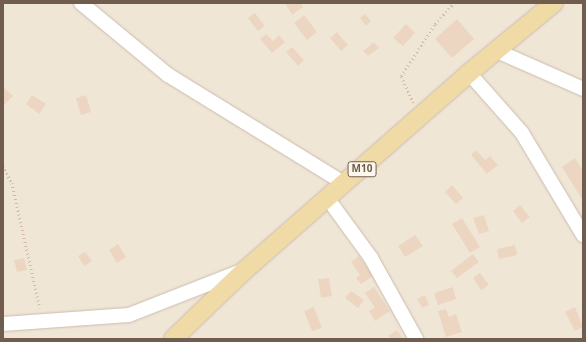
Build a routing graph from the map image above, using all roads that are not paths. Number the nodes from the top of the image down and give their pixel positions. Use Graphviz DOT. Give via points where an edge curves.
graph roads {
  1 [pos="81,3"];
  2 [pos="554,3"];
  3 [pos="497,51"];
  4 [pos="469,73"];
  5 [pos="583,89"];
  6 [pos="345,184"];
  7 [pos="328,199"];
  8 [pos="583,235"];
  9 [pos="245,270"];
  10 [pos="3,324"];
  11 [pos="172,339"];
  12 [pos="416,339"];
  1 -- 6 [label="street" via="168,76"];
  2 -- 3 [label="main road, M10"];
  3 -- 4 [label="main road, M10"];
  3 -- 5 [label="street"];
  4 -- 6 [label="main road, M10"];
  4 -- 8 [label="street" via="522,133"];
  6 -- 7 [label="main road, M10"];
  7 -- 9 [label="main road, M10"];
  7 -- 12 [label="street" via="371,258"];
  9 -- 10 [label="street" via="129,315"];
  9 -- 11 [label="main road, M10"];
}
